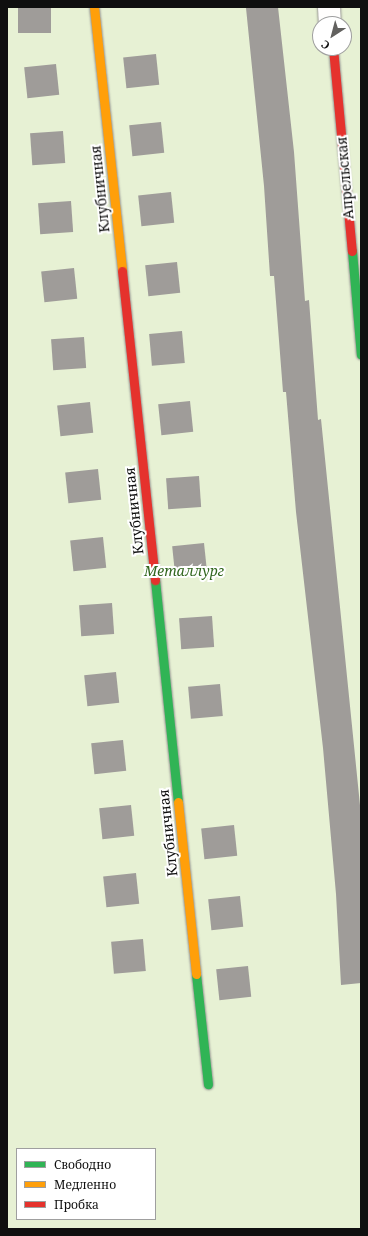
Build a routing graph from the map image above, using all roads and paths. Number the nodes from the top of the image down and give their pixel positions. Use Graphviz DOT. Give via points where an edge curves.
graph roads {
  1 [pos="94,7"];
  2 [pos="333,56"];
  3 [pos="361,355"];
  4 [pos="208,1084"];
  1 -- 4 [label="street, Клубничная"];
  2 -- 3 [label="street, Апрельская"];
}
